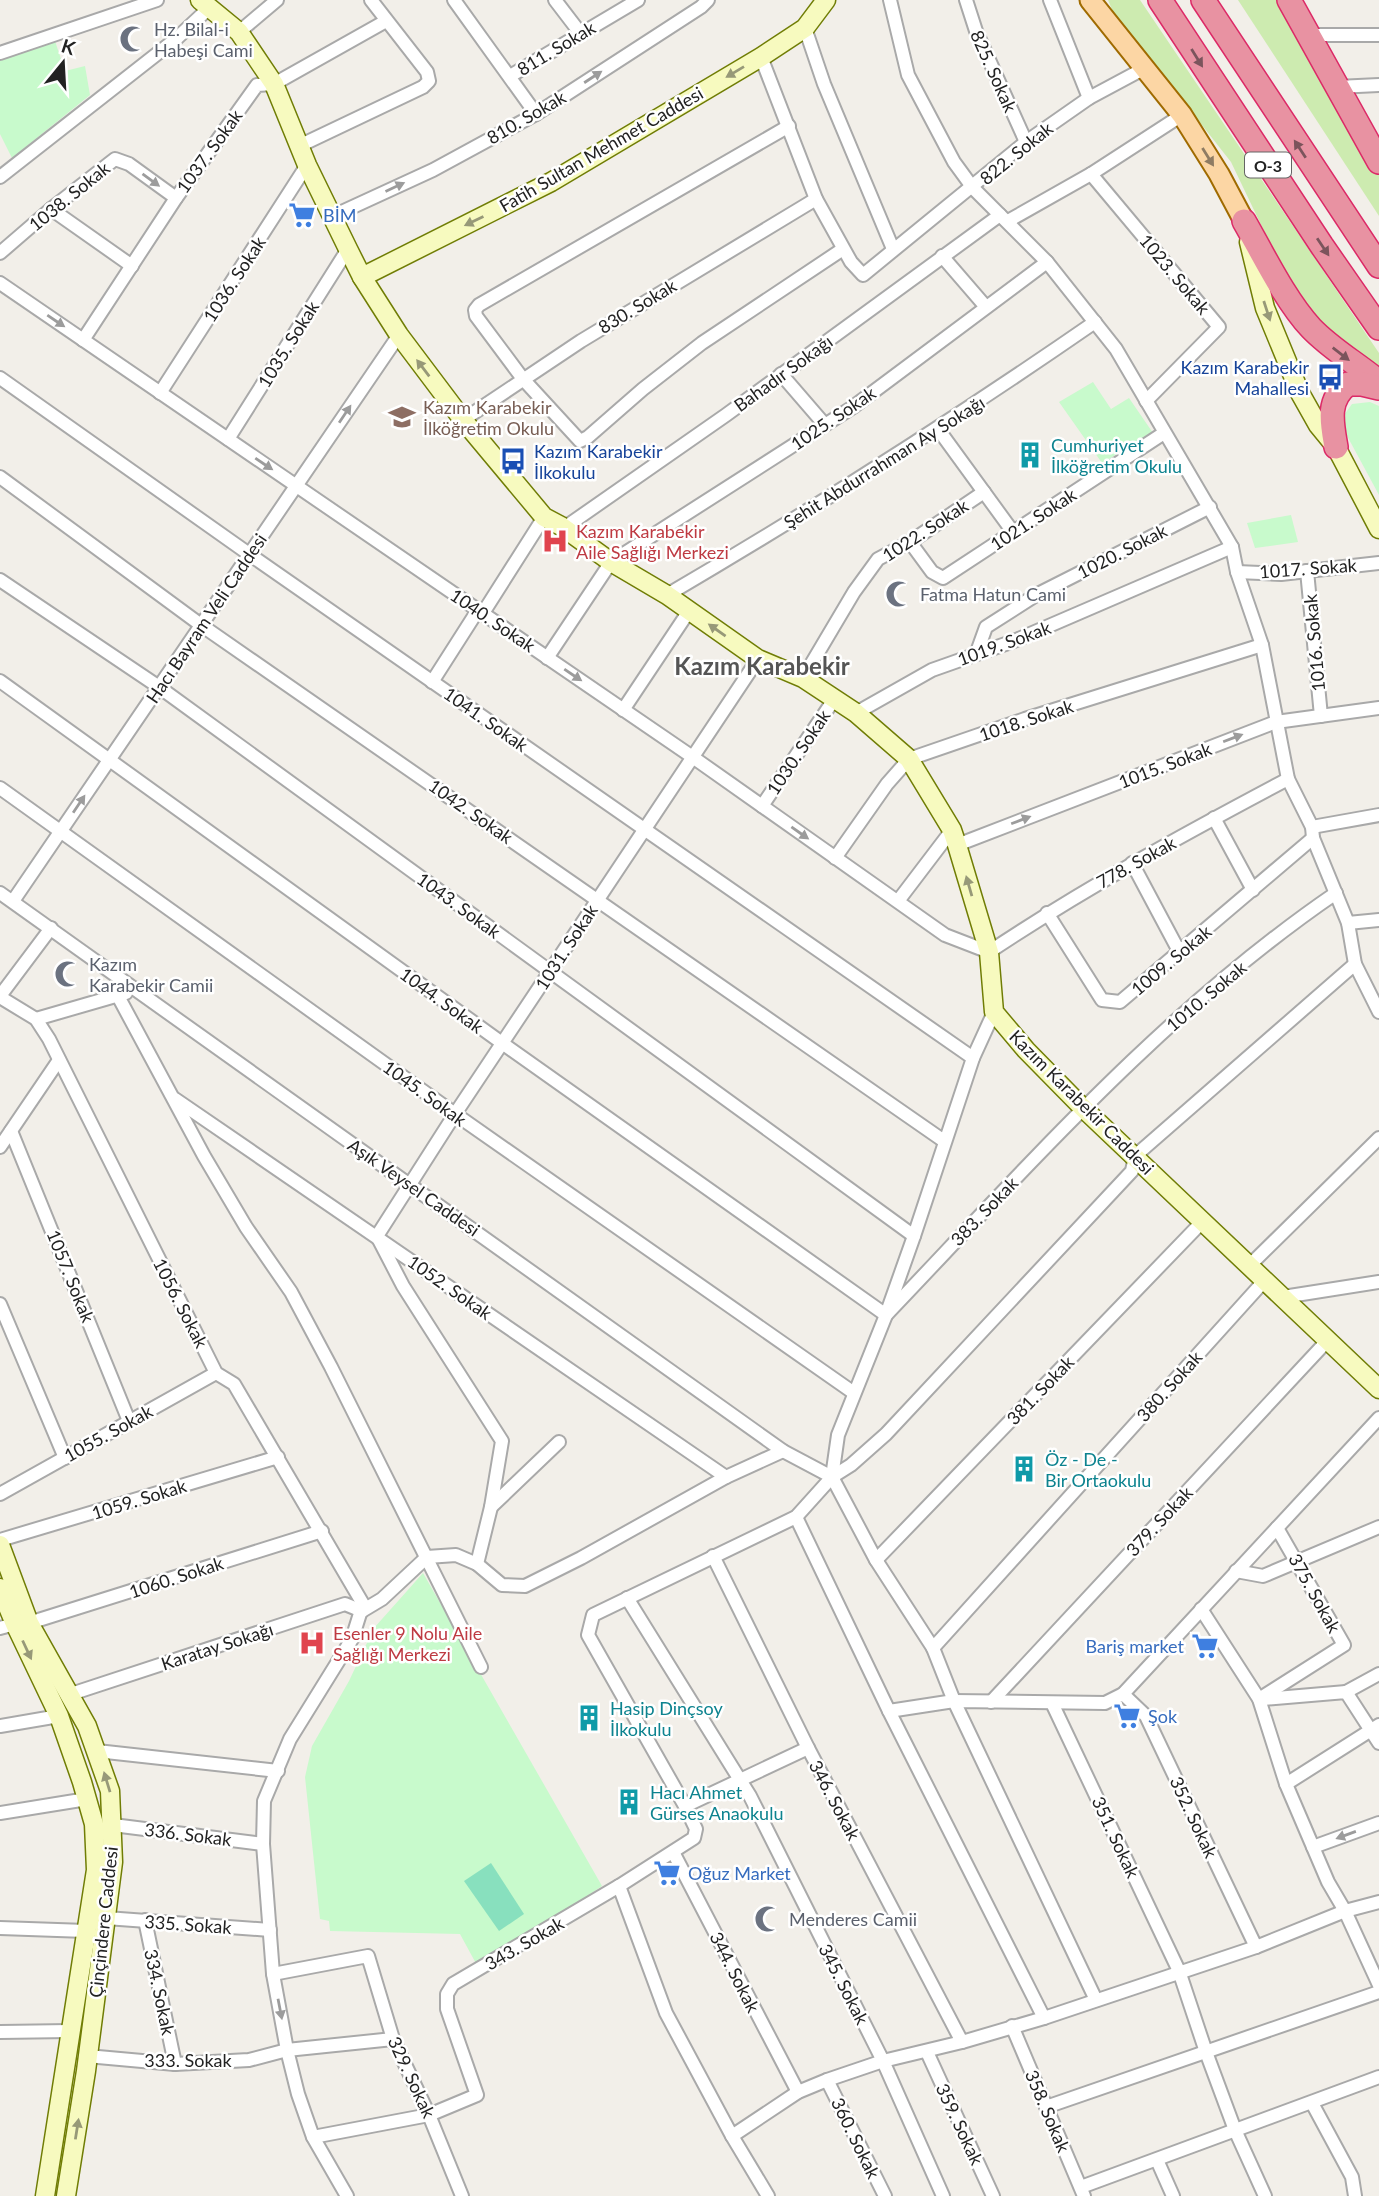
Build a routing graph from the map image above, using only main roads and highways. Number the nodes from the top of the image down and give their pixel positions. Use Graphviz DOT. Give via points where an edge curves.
graph roads {
  1 [pos="826,0"];
  2 [pos="1160,0"];
  3 [pos="1203,0"];
  4 [pos="1289,0"];
  5 [pos="1093,2"];
  6 [pos="204,5"];
  7 [pos="1379,162"];
  8 [pos="1244,221"];
  9 [pos="1379,267"];
  10 [pos="362,277"];
  11 [pos="1379,328"];
  12 [pos="1379,382"];
  13 [pos="1379,388"];
  14 [pos="1336,447"];
  15 [pos="1379,529"];
  16 [pos="1376,1382"];
  17 [pos="0,1543"];
  18 [pos="0,1588"];
  19 [pos="15,1625"];
  20 [pos="67,2053"];
  21 [pos="87,2056"];
  22 [pos="45,2196"];
  23 [pos="70,2196"];
  1 -- 10 [label="main road, Fatih Sultan Mehmet Caddesi, one-way" via="805,27 761,57 551,182"];
  2 -- 11 [label="highway, O-3, one-way"];
  9 -- 3 [label="highway, O-3, one-way"];
  4 -- 7 [label="highway"];
  5 -- 8 [label="main road, one-way" via="1182,116"];
  6 -- 10 [label="main road" via="239,32 274,84 307,165"];
  8 -- 12 [label="highway, one-way" via="1310,327"];
  8 -- 14 [label="main road, one-way" via="1265,308 1280,346 1306,404"];
  16 -- 10 [label="main road, Kazım Karabekir Caddesi, one-way" via="1083,1108 994,1012 989,952 954,837 909,759 835,698 758,659 544,517 398,335"];
  13 -- 14 [label="highway" via="1348,384 1338,394 1331,414"];
  14 -- 15 [label="main road"];
  17 -- 19 [label="main road, Çinçindere Caddesi"];
  18 -- 19 [label="main road, Çinçindere Caddesi"];
  19 -- 20 [label="main road, Çinçindere Caddesi, one-way" via="59,1716 94,1824 96,1870"];
  21 -- 19 [label="main road, Çinçindere Caddesi, one-way" via="113,1862 110,1791 71,1695"];
  20 -- 21 [label="main road"];
  20 -- 22 [label="main road, Çinçindere Caddesi"];
  23 -- 21 [label="main road, Çinçindere Caddesi, one-way"];
}
